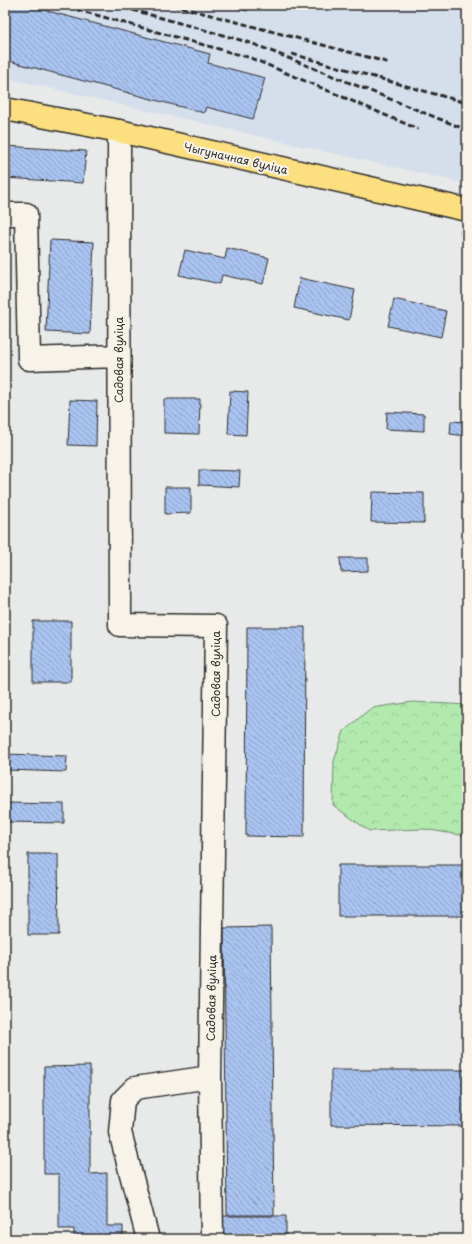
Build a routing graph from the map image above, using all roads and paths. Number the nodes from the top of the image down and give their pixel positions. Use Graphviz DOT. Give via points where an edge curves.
graph roads {
  1 [pos="5,109"];
  2 [pos="119,131"];
  3 [pos="467,210"];
  4 [pos="5,214"];
  5 [pos="118,356"];
  6 [pos="210,1077"];
  7 [pos="148,1239"];
  8 [pos="212,1239"];
  1 -- 2 [label="main road, Чыгуначная вуліца"];
  2 -- 3 [label="main road, Чыгуначная вуліца"];
  2 -- 5 [label="street, Садовая вуліца"];
  4 -- 5 [label="street" via="26,214 30,358"];
  5 -- 6 [label="street, Садовая вуліца" via="120,625 216,626"];
  6 -- 7 [label="street" via="135,1088 123,1100 120,1132"];
  6 -- 8 [label="street, Садовая вуліца"];
}
